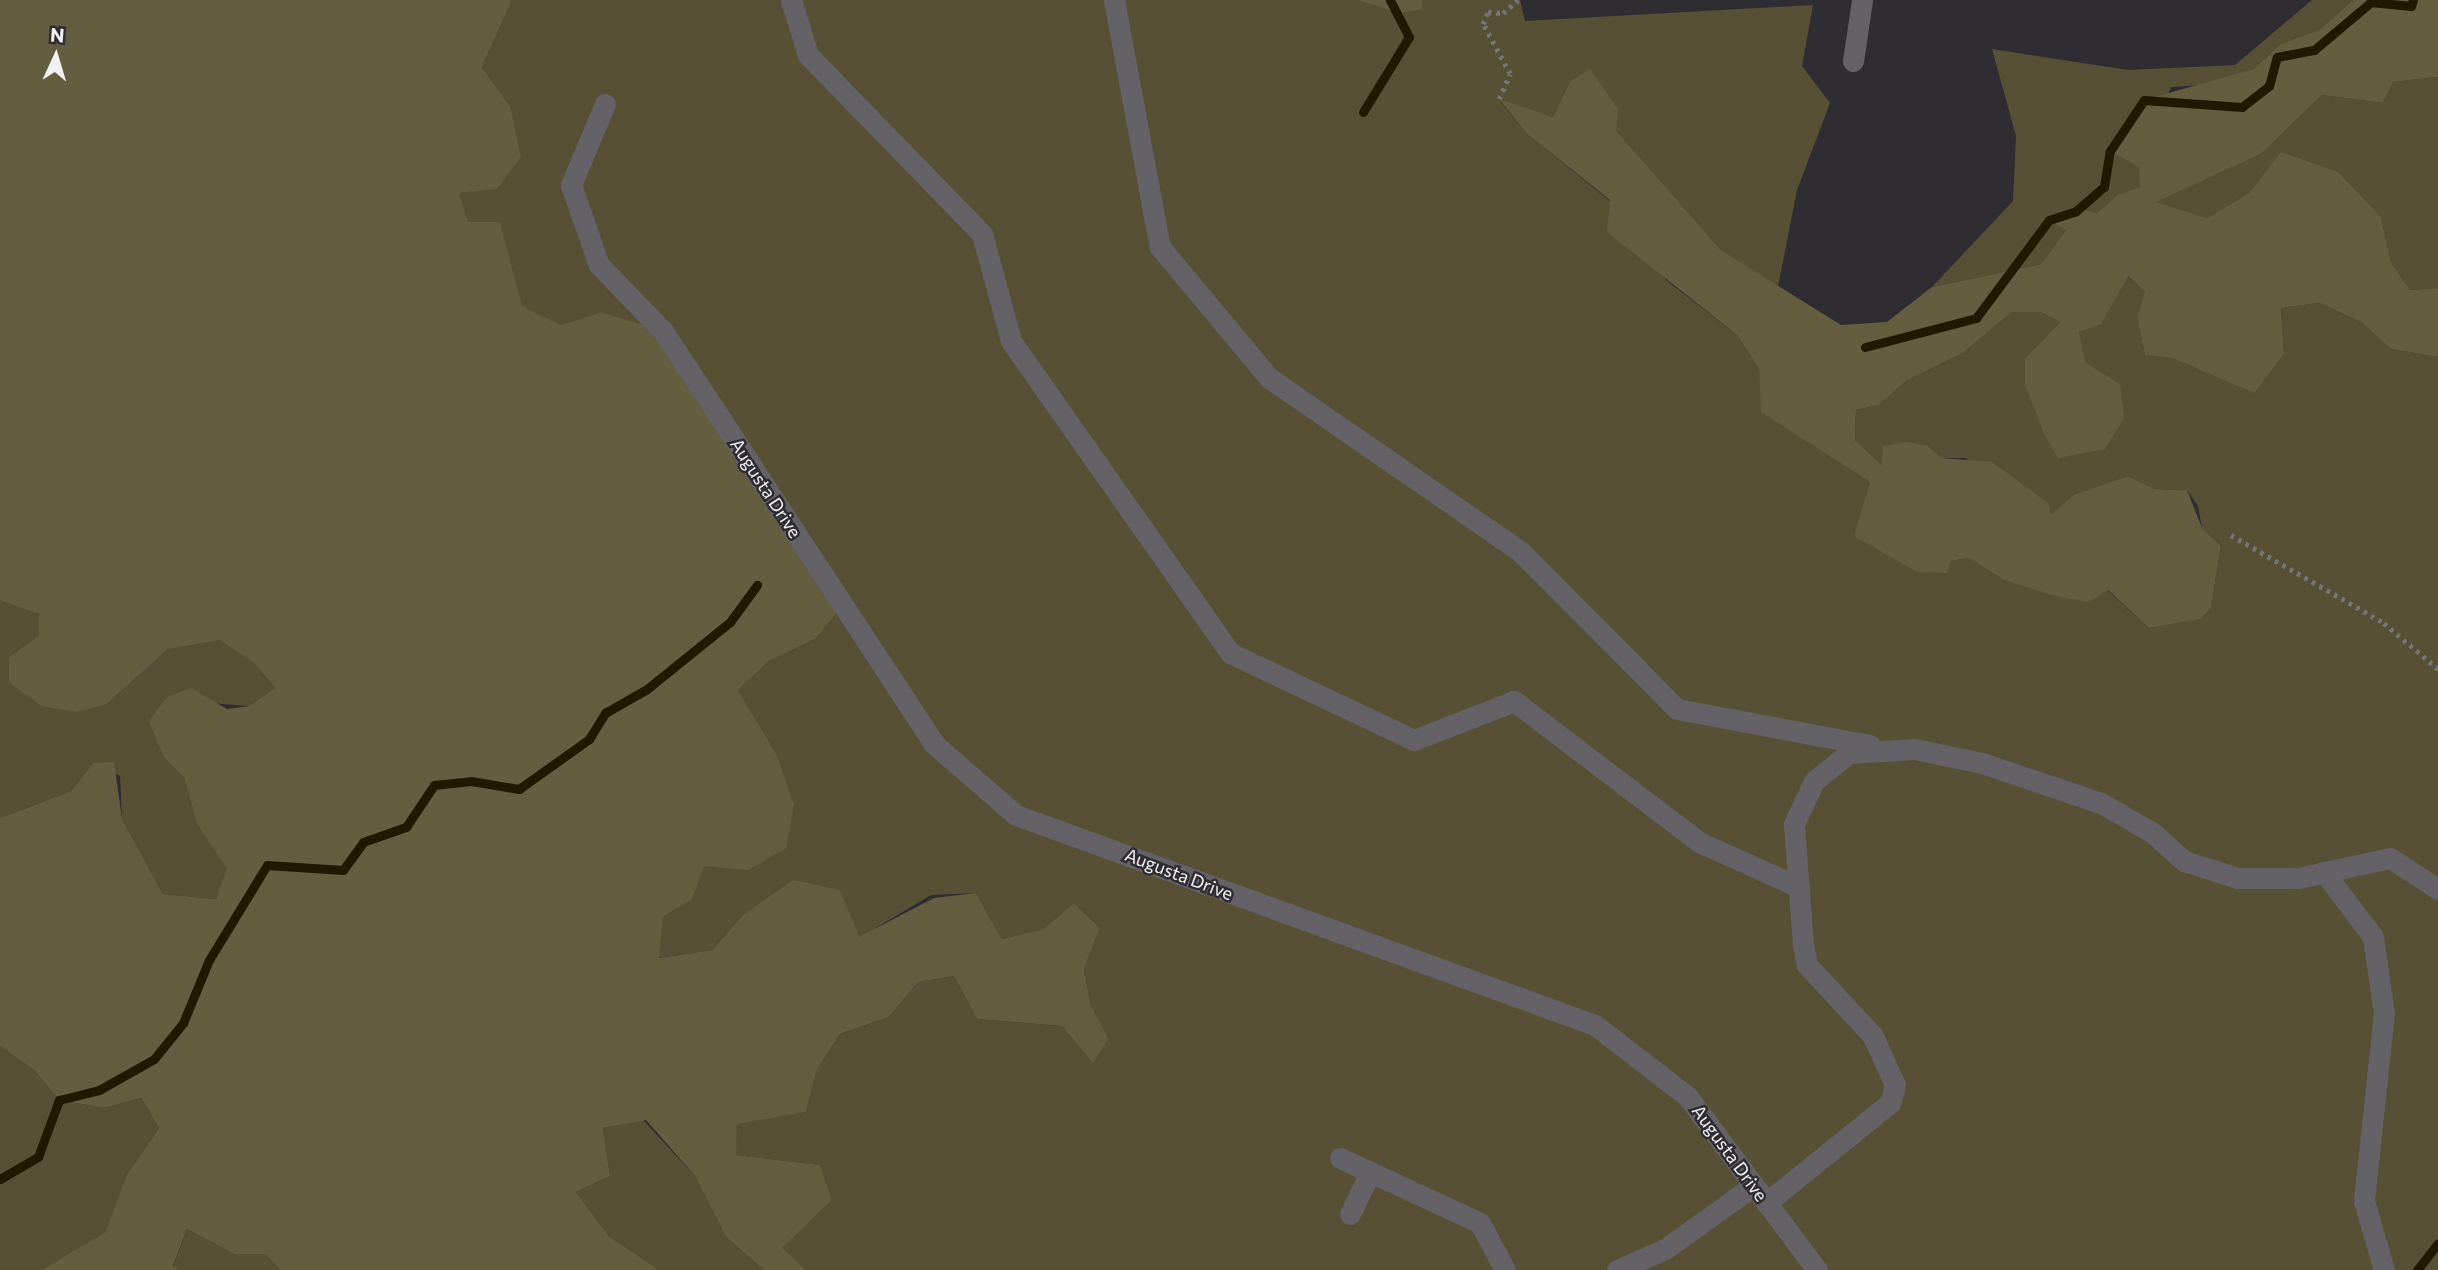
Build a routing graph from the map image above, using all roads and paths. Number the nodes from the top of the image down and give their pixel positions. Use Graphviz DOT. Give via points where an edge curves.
graph roads {
  1 [pos="791,0"];
  2 [pos="1114,0"];
  3 [pos="1518,0"];
  4 [pos="1862,0"];
  5 [pos="1853,61"];
  6 [pos="1499,99"];
  7 [pos="605,104"];
  8 [pos="2231,535"];
  9 [pos="2438,669"];
  10 [pos="1878,747"];
  11 [pos="2324,872"];
  12 [pos="1799,887"];
  13 [pos="2438,889"];
  14 [pos="1340,1158"];
  15 [pos="1370,1172"];
  16 [pos="1760,1194"];
  17 [pos="1350,1214"];
  18 [pos="1505,1270"];
  19 [pos="1617,1270"];
  20 [pos="1817,1270"];
  21 [pos="2384,1270"];
  1 -- 12 [label="street" via="808,55 982,234 1011,341 1230,653 1414,740 1514,701 1699,842"];
  2 -- 10 [label="street" via="1160,247 1269,378 1521,552 1677,709"];
  3 -- 6 [label="path" via="1503,13 1488,12 1483,24 1510,74"];
  4 -- 5 [label="street"];
  7 -- 16 [label="street, Augusta Drive" via="571,185 599,265 663,331 934,744 1016,815 1595,1024 1688,1097"];
  8 -- 9 [label="path" via="2384,623"];
  10 -- 11 [label="street" via="1947,752 2101,803 2207,870 2267,879"];
  10 -- 12 [label="street" via="1830,764 1801,800 1794,824"];
  11 -- 13 [label="street" via="2368,858 2390,858"];
  11 -- 21 [label="street" via="2373,937 2384,1013 2364,1201"];
  12 -- 16 [label="street" via="1807,965 1873,1036 1895,1085 1890,1103"];
  14 -- 15 [label="street"];
  15 -- 17 [label="street"];
  15 -- 18 [label="street" via="1479,1223"];
  16 -- 19 [label="street" via="1665,1249"];
  16 -- 20 [label="street, Augusta Drive"];
}
